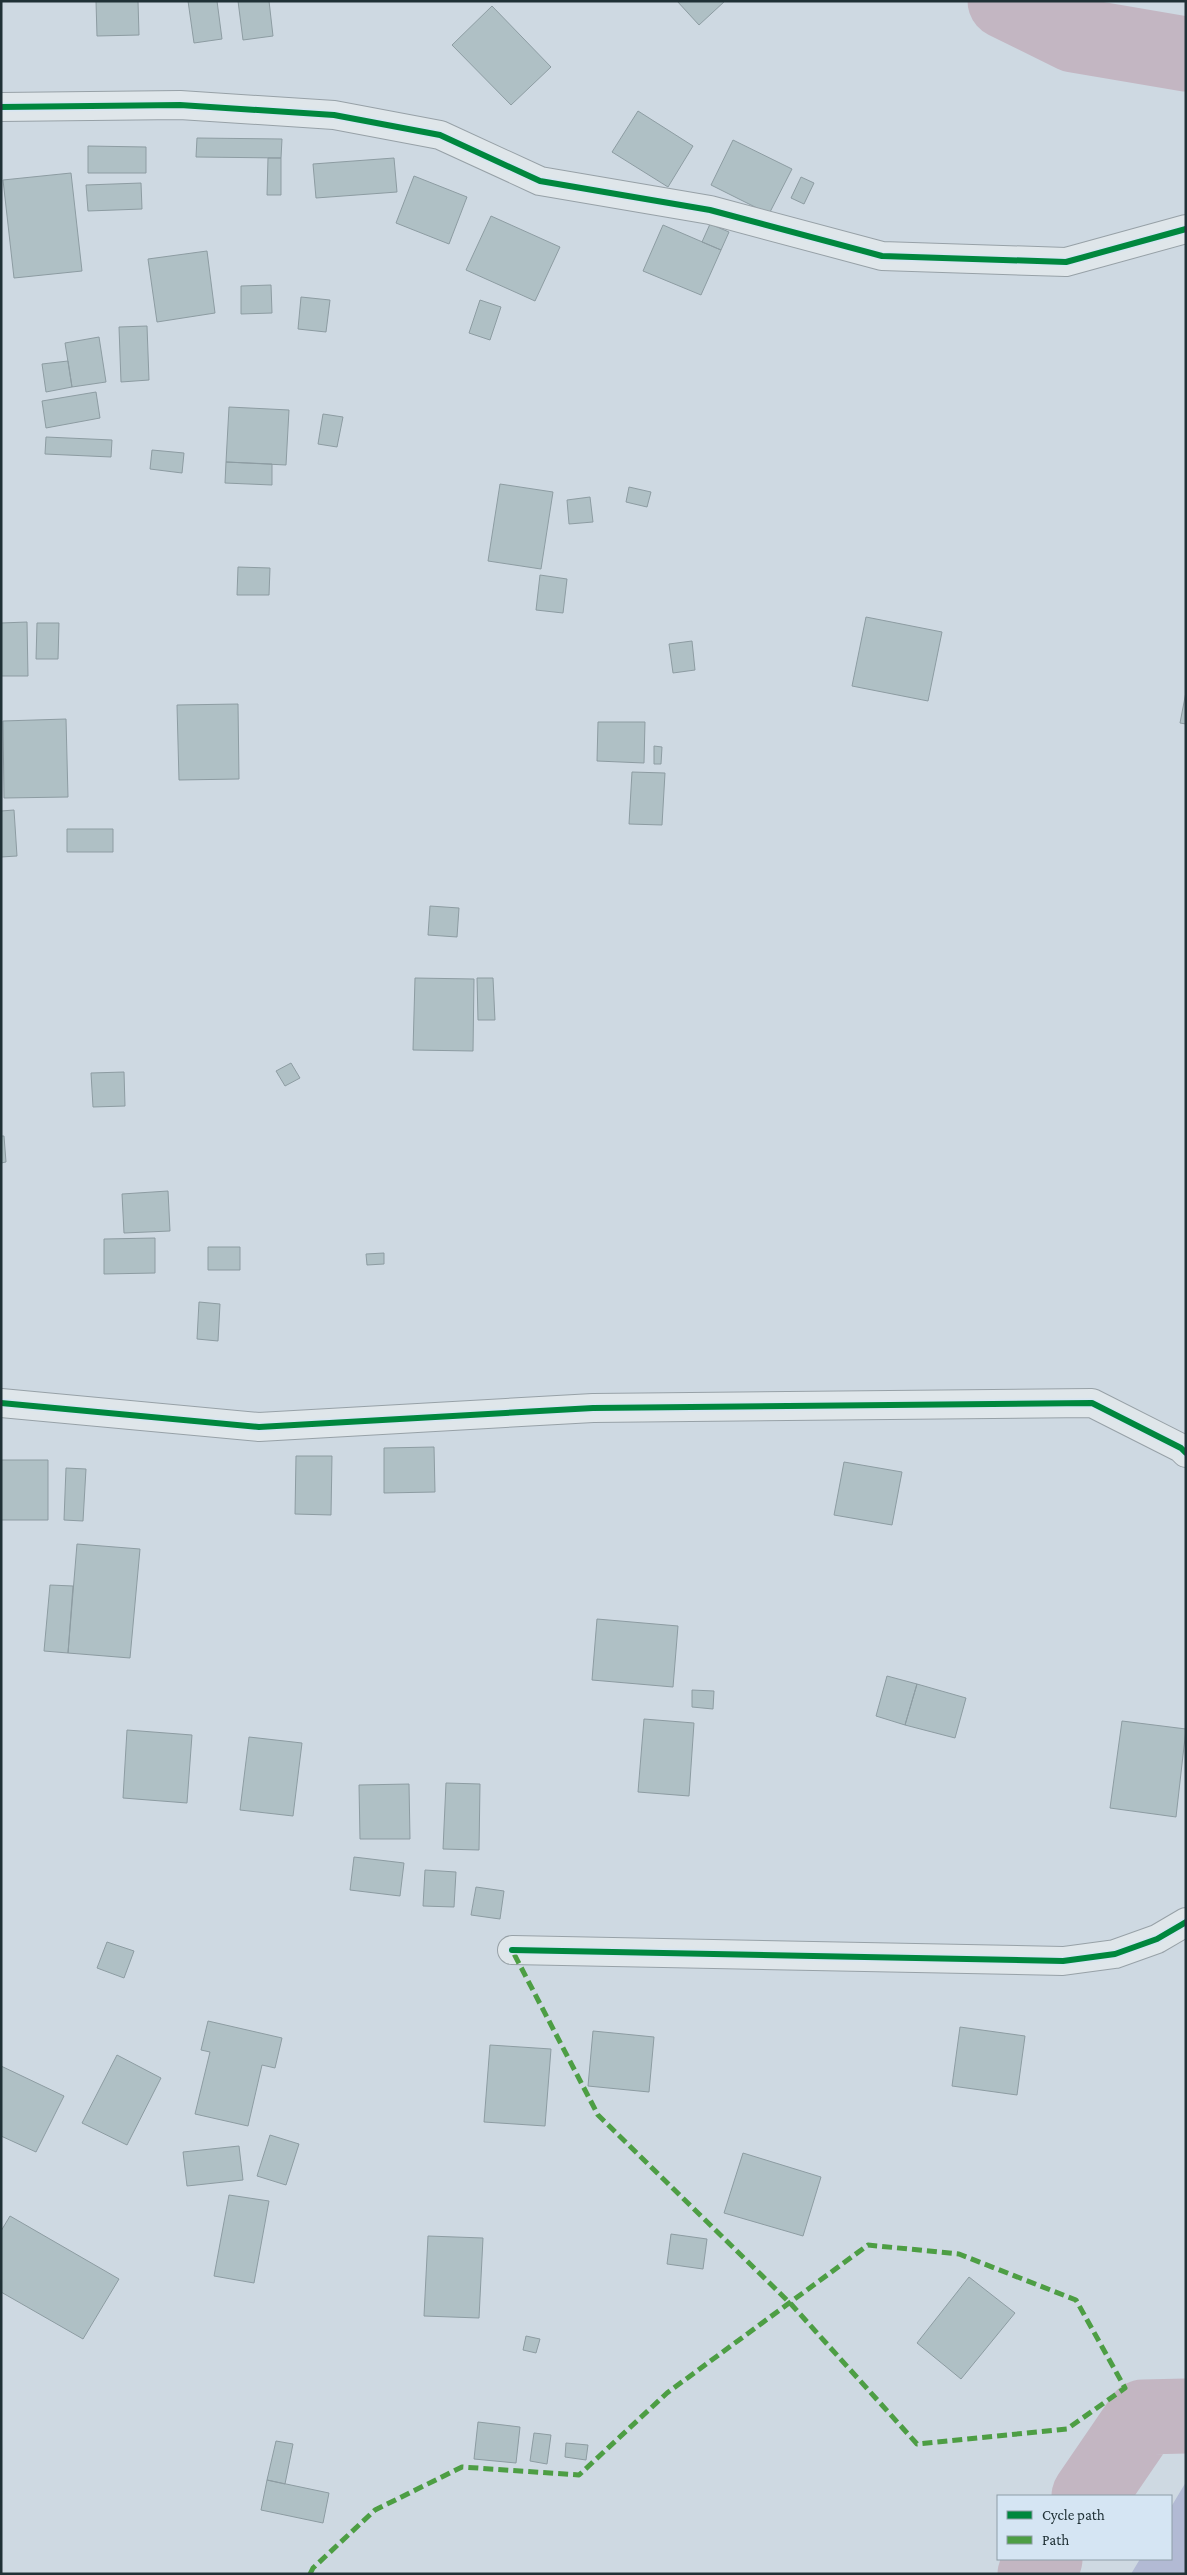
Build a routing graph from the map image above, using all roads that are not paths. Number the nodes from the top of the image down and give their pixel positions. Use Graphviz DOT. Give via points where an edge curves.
graph roads {
  1 [pos="1,107"];
  2 [pos="1186,229"];
  3 [pos="1,1403"];
  4 [pos="1186,1453"];
  5 [pos="1186,1922"];
  6 [pos="512,1950"];
  1 -- 2 [label="street" via="180,105 334,115 440,135 540,181 710,210 882,256 1066,262"];
  3 -- 4 [label="street" via="258,1427 593,1408 1092,1403"];
  5 -- 6 [label="street" via="1156,1939 1115,1954 1063,1961"];
}
